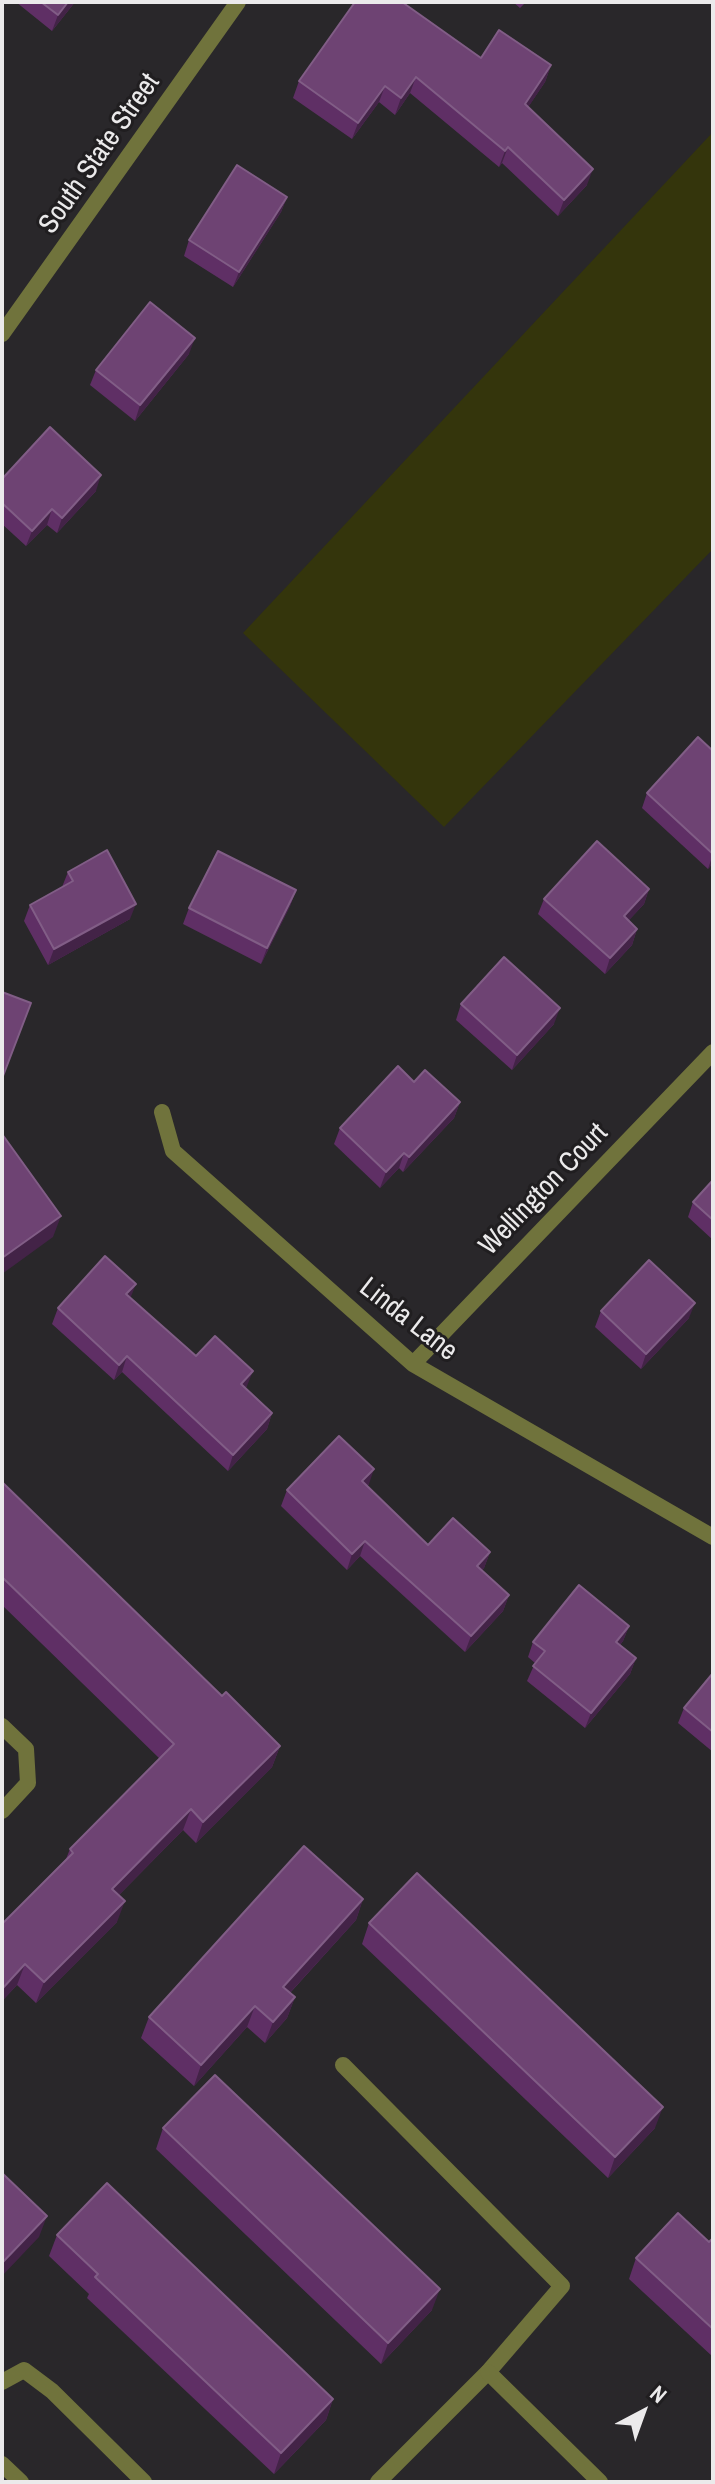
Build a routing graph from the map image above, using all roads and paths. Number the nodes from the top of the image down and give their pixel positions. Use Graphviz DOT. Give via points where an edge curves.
graph roads {
  1 [pos="238,2"];
  2 [pos="2,334"];
  3 [pos="713,1052"];
  4 [pos="162,1112"];
  5 [pos="413,1364"];
  6 [pos="713,1537"];
  7 [pos="2,1726"];
  8 [pos="2,1811"];
  9 [pos="343,2065"];
  10 [pos="488,2372"];
  11 [pos="2,2382"];
  12 [pos="2,2464"];
  13 [pos="21,2482"];
  14 [pos="144,2482"];
  15 [pos="378,2482"];
  16 [pos="600,2482"];
  1 -- 2 [label="street, South State Street"];
  3 -- 5 [label="street, Wellington Court"];
  4 -- 5 [label="street, Linda Lane" via="173,1151"];
  5 -- 6 [label="street, Linda Lane"];
  7 -- 8 [label="street" via="26,1749 28,1783"];
  9 -- 10 [label="street" via="562,2286"];
  10 -- 15 [label="street"];
  10 -- 16 [label="street"];
  11 -- 14 [label="street" via="24,2370"];
  12 -- 13 [label="street"];
}
